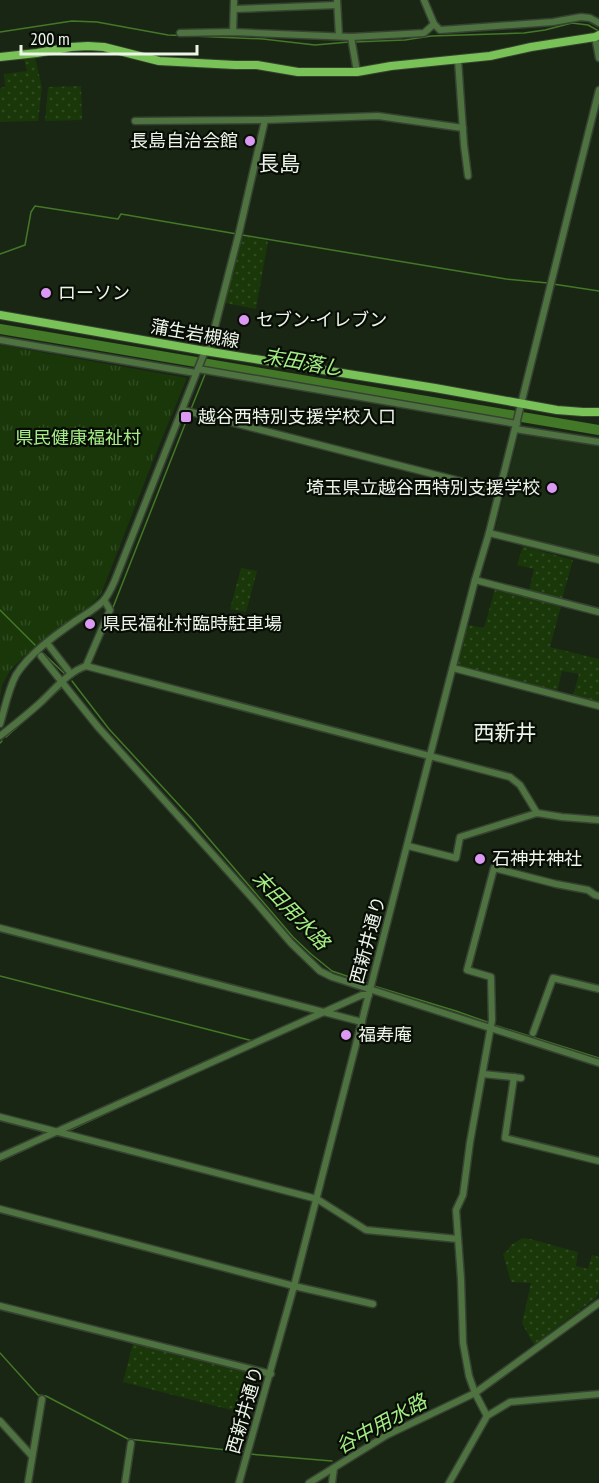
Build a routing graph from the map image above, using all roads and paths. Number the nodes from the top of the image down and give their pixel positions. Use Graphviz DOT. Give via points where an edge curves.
graph roads {
  1 [pos="234,0"];
  2 [pos="424,0"];
  3 [pos="337,3"];
  4 [pos="235,9"];
  5 [pos="599,23"];
  6 [pos="434,24"];
  7 [pos="233,32"];
  8 [pos="180,33"];
  9 [pos="339,36"];
  10 [pos="597,36"];
  11 [pos="351,37"];
  12 [pos="0,57"];
  13 [pos="599,57"];
  14 [pos="458,60"];
  15 [pos="357,72"];
  16 [pos="599,90"];
  17 [pos="265,120"];
  18 [pos="135,121"];
  19 [pos="463,128"];
  20 [pos="468,176"];
  21 [pos="0,315"];
  22 [pos="0,340"];
  23 [pos="205,351"];
  24 [pos="197,371"];
  25 [pos="521,404"];
  26 [pos="183,410"];
  27 [pos="599,412"];
  28 [pos="516,426"];
  29 [pos="599,442"];
  30 [pos="500,491"];
  31 [pos="489,533"];
  32 [pos="599,560"];
  33 [pos="476,580"];
  34 [pos="104,600"];
  35 [pos="599,612"];
  36 [pos="47,643"];
  37 [pos="41,656"];
  38 [pos="86,666"];
  39 [pos="453,668"];
  40 [pos="71,674"];
  41 [pos="62,681"];
  42 [pos="599,706"];
  43 [pos="0,724"];
  44 [pos="0,736"];
  45 [pos="430,756"];
  46 [pos="537,813"];
  47 [pos="599,820"];
  48 [pos="408,846"];
  49 [pos="599,896"];
  50 [pos="0,928"];
  51 [pos="599,989"];
  52 [pos="369,992"];
  53 [pos="324,1012"];
  54 [pos="362,1022"];
  55 [pos="491,1029"];
  56 [pos="533,1033"];
  57 [pos="599,1063"];
  58 [pos="483,1074"];
  59 [pos="0,1117"];
  60 [pos="58,1132"];
  61 [pos="0,1157"];
  62 [pos="599,1161"];
  63 [pos="317,1199"];
  64 [pos="0,1209"];
  65 [pos="458,1239"];
  66 [pos="294,1286"];
  67 [pos="599,1303"];
  68 [pos="373,1304"];
  69 [pos="0,1306"];
  70 [pos="271,1374"];
  71 [pos="475,1393"];
  72 [pos="599,1394"];
  73 [pos="42,1399"];
  74 [pos="487,1416"];
  75 [pos="1,1425"];
  76 [pos="131,1443"];
  77 [pos="32,1456"];
  78 [pos="334,1468"];
  79 [pos="28,1483"];
  80 [pos="125,1483"];
  81 [pos="239,1483"];
  82 [pos="309,1483"];
  83 [pos="332,1483"];
  84 [pos="449,1483"];
  1 -- 4 [label="street"];
  2 -- 6 [label="street"];
  3 -- 4 [label="street"];
  3 -- 9 [label="street"];
  4 -- 7 [label="street"];
  5 -- 6 [label="street" via="581,17 440,30"];
  6 -- 11 [label="street" via="424,33"];
  7 -- 8 [label="street"];
  7 -- 9 [label="street"];
  9 -- 11 [label="street"];
  10 -- 13 [label="street"];
  10 -- 14 [label="main road"];
  11 -- 15 [label="street"];
  12 -- 15 [label="main road" via="88,46 159,61 257,65 298,72"];
  14 -- 15 [label="main road"];
  14 -- 19 [label="street"];
  16 -- 25 [label="street, 西新井通り"];
  17 -- 18 [label="street"];
  17 -- 19 [label="street" via="378,116"];
  17 -- 23 [label="street" via="210,346"];
  19 -- 20 [label="street"];
  21 -- 23 [label="main road, 蒲生岩槻線"];
  22 -- 24 [label="street"];
  23 -- 24 [label="street"];
  23 -- 25 [label="main road, 蒲生岩槻線"];
  24 -- 26 [label="street"];
  24 -- 28 [label="street"];
  25 -- 27 [label="main road, 蒲生岩槻線"];
  25 -- 28 [label="street, 西新井通り"];
  26 -- 30 [label="street"];
  26 -- 34 [label="street"];
  28 -- 29 [label="street"];
  28 -- 30 [label="street, 西新井通り"];
  30 -- 31 [label="street, 西新井通り"];
  31 -- 32 [label="street"];
  31 -- 33 [label="street, 西新井通り"];
  33 -- 35 [label="street"];
  33 -- 39 [label="street, 西新井通り"];
  34 -- 36 [label="street"];
  34 -- 38 [label="street" via="110,610"];
  36 -- 40 [label="street"];
  36 -- 43 [label="street" via="15,676"];
  37 -- 41 [label="street"];
  38 -- 40 [label="street"];
  38 -- 45 [label="street"];
  39 -- 42 [label="street"];
  39 -- 45 [label="street, 西新井通り"];
  40 -- 41 [label="street"];
  41 -- 44 [label="street"];
  41 -- 52 [label="street" via="98,727 291,943 320,971"];
  45 -- 46 [label="street" via="510,777 520,785"];
  45 -- 48 [label="street, 西新井通り"];
  46 -- 47 [label="street"];
  46 -- 48 [label="street" via="460,837 456,858"];
  48 -- 52 [label="street, 西新井通り"];
  49 -- 55 [label="street" via="494,868 467,970 491,977"];
  50 -- 53 [label="street"];
  51 -- 56 [label="street" via="553,978"];
  52 -- 53 [label="street"];
  52 -- 54 [label="street, 西新井通り"];
  52 -- 55 [label="street"];
  53 -- 54 [label="street"];
  53 -- 60 [label="street"];
  54 -- 63 [label="street, 西新井通り"];
  55 -- 57 [label="street"];
  55 -- 58 [label="street"];
  58 -- 62 [label="street" via="518,1077 505,1138"];
  58 -- 65 [label="street" via="463,1195 456,1210"];
  59 -- 60 [label="street"];
  60 -- 61 [label="street"];
  60 -- 63 [label="street"];
  63 -- 65 [label="street" via="366,1230"];
  63 -- 66 [label="street, 西新井通り"];
  64 -- 66 [label="street"];
  65 -- 71 [label="street" via="463,1343"];
  66 -- 68 [label="street"];
  66 -- 70 [label="street, 西新井通り"];
  67 -- 71 [label="street"];
  69 -- 70 [label="street"];
  70 -- 81 [label="street, 西新井通り"];
  71 -- 74 [label="street"];
  71 -- 78 [label="street" via="387,1435"];
  72 -- 74 [label="street" via="510,1402"];
  73 -- 77 [label="street"];
  74 -- 84 [label="street"];
  75 -- 77 [label="street"];
  76 -- 80 [label="street"];
  77 -- 79 [label="street"];
  78 -- 82 [label="street"];
  78 -- 83 [label="street"];
}
